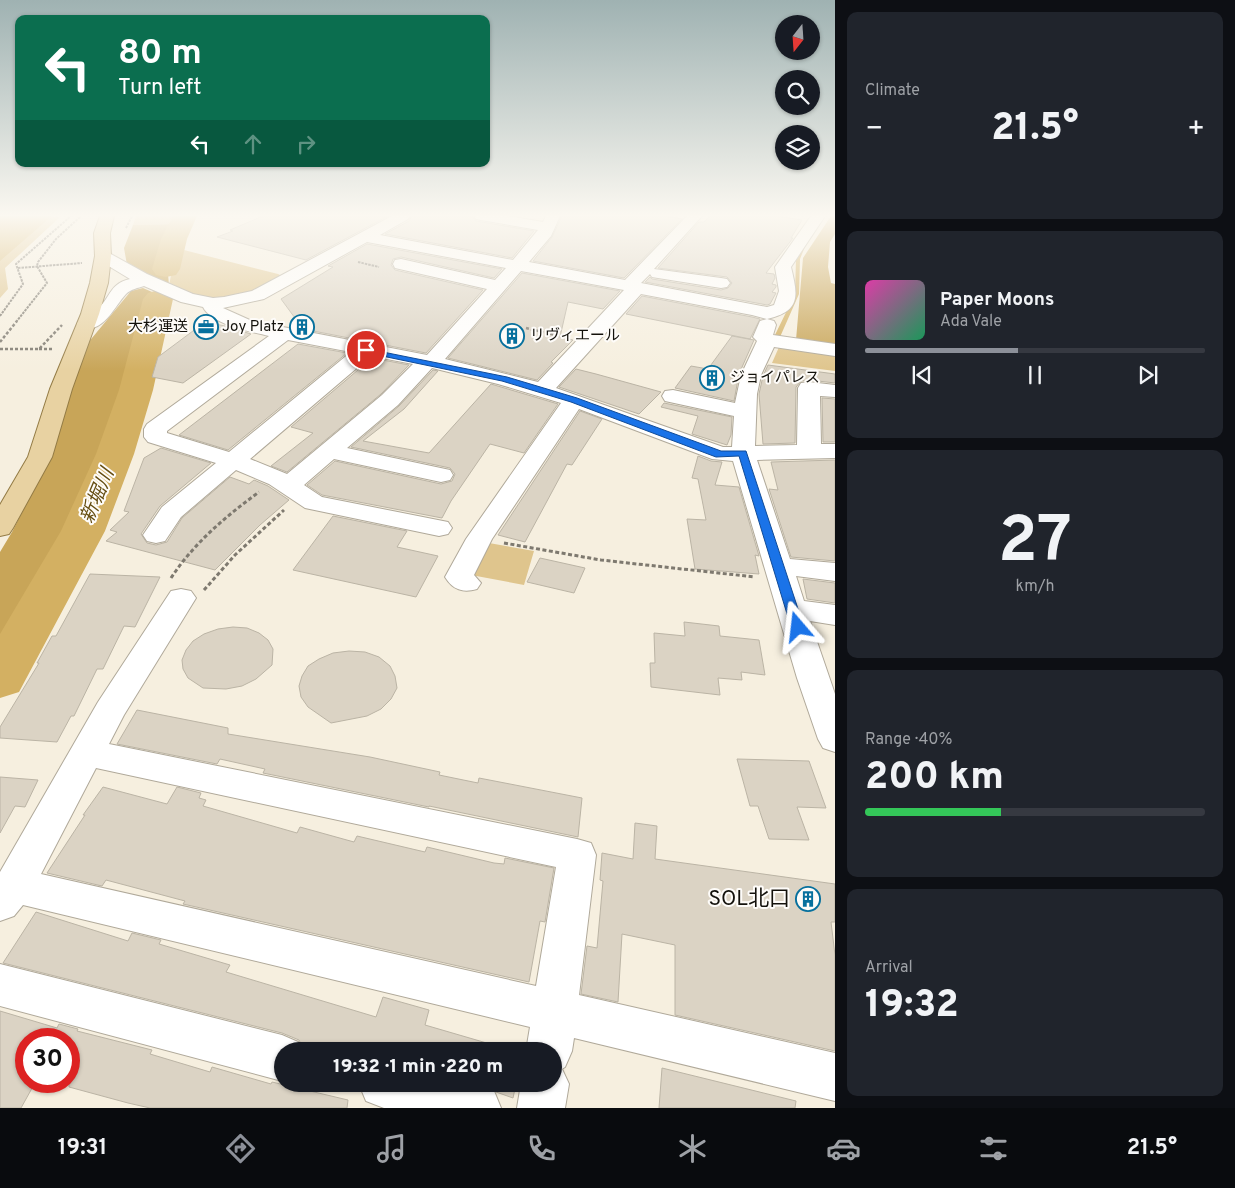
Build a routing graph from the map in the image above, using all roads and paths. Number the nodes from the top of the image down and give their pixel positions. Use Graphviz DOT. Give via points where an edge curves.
graph roads {
  1 [pos="18,268"];
  2 [pos="38,268"];
  3 [pos="101,268"];
  4 [pos="123,268"];
  5 [pos="309,268"];
  6 [pos="418,268"];
  7 [pos="514,268"];
  8 [pos="563,268"];
  9 [pos="648,268"];
  10 [pos="783,268"];
  11 [pos="145,281"];
  12 [pos="636,281"];
  13 [pos="721,284"];
  14 [pos="499,286"];
  15 [pos="210,303"];
  16 [pos="89,314"];
  17 [pos="767,314"];
  18 [pos="0,316"];
  19 [pos="526,328"];
  20 [pos="285,333"];
  21 [pos="767,340"];
  22 [pos="0,342"];
  23 [pos="586,342"];
  24 [pos="0,349"];
  25 [pos="39,349"];
  26 [pos="52,349"];
  27 [pos="366,350"];
  28 [pos="835,350"];
  29 [pos="429,362"];
  30 [pos="542,391"];
  31 [pos="835,391"];
  32 [pos="672,396"];
  33 [pos="574,400"];
  34 [pos="745,412"];
  35 [pos="329,451"];
  36 [pos="835,451"];
  37 [pos="809,452"];
  38 [pos="743,453"];
  39 [pos="232,460"];
  40 [pos="441,475"];
  41 [pos="289,486"];
  42 [pos="0,528"];
  43 [pos="439,528"];
  44 [pos="156,535"];
  45 [pos="479,539"];
  46 [pos="835,572"];
  47 [pos="781,573"];
  48 [pos="467,583"];
  49 [pos="181,598"];
  50 [pos="792,610"];
  51 [pos="835,614"];
  52 [pos="824,679"];
  53 [pos="835,739"];
  54 [pos="88,753"];
  55 [pos="7,894"];
  56 [pos="0,985"];
  57 [pos="552,1031"];
  58 [pos="274,1056"];
  59 [pos="835,1077"];
  60 [pos="414,1092"];
  61 [pos="544,1092"];
  62 [pos="477,1108"];
  63 [pos="541,1108"];
  1 -- 18 [label="path" via="22,284"];
  2 -- 22 [label="path" via="47,283"];
  3 -- 16 [label="main road"];
  4 -- 11 [label="street"];
  5 -- 15 [label="street" via="258,295 233,302"];
  6 -- 14 [label="street"];
  7 -- 14 [label="street"];
  8 -- 12 [label="street"];
  9 -- 12 [label="street"];
  10 -- 17 [label="street" via="788,291 782,308"];
  11 -- 15 [label="street" via="192,300"];
  11 -- 16 [label="street" via="121,289 104,312"];
  12 -- 13 [label="street"];
  12 -- 17 [label="street"];
  12 -- 23 [label="street"];
  14 -- 29 [label="street"];
  15 -- 20 [label="street" via="213,310 241,323"];
  16 -- 25 [label="path" via="81,306"];
  16 -- 42 [label="main road" via="61,388 40,457"];
  17 -- 21 [label="street" via="770,319 764,337"];
  19 -- 23 [label="path"];
  20 -- 27 [label="street"];
  20 -- 39 [label="street" via="156,429 156,437"];
  21 -- 28 [label="street"];
  21 -- 34 [label="street" via="751,375"];
  23 -- 30 [label="street"];
  24 -- 25 [label="path"];
  25 -- 26 [label="path"];
  27 -- 29 [label="street"];
  27 -- 39 [label="street"];
  29 -- 30 [label="street"];
  29 -- 35 [label="street"];
  30 -- 33 [label="street"];
  31 -- 37 [label="street" via="809,388"];
  32 -- 34 [label="street"];
  33 -- 38 [label="street" via="720,454"];
  33 -- 45 [label="street"];
  34 -- 38 [label="street"];
  35 -- 40 [label="street"];
  35 -- 41 [label="street"];
  36 -- 37 [label="street"];
  37 -- 38 [label="street"];
  38 -- 47 [label="street"];
  39 -- 41 [label="street"];
  39 -- 44 [label="street" via="171,512"];
  41 -- 43 [label="street" via="314,503"];
  41 -- 49 [label="path" via="236,555 198,596"];
  41 -- 49 [label="path" via="237,509 182,561 166,586"];
  45 -- 47 [label="path" via="601,560"];
  45 -- 48 [label="street" via="459,577"];
  46 -- 47 [label="street"];
  47 -- 50 [label="street"];
  49 -- 54 [label="street" via="110,711"];
  50 -- 51 [label="street"];
  50 -- 52 [label="street"];
  52 -- 53 [label="street"];
  54 -- 55 [label="street"];
  54 -- 57 [label="street" via="577,856"];
  55 -- 57 [label="street"];
  56 -- 58 [label="street"];
  57 -- 59 [label="street"];
  60 -- 62 [label="street"];
  61 -- 63 [label="street"];
}
